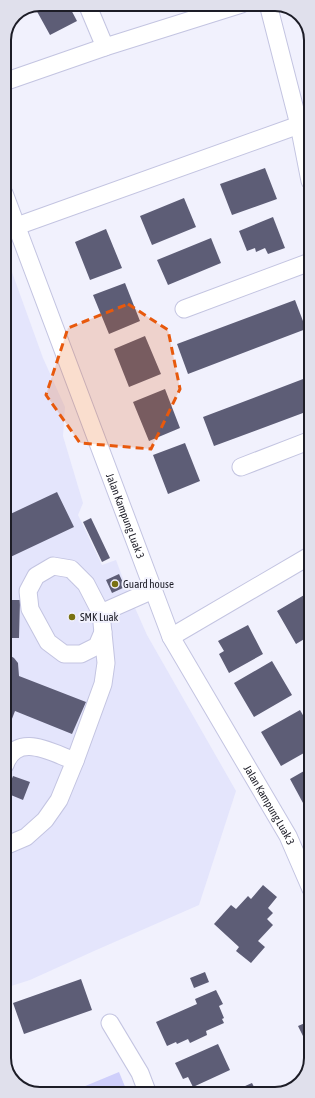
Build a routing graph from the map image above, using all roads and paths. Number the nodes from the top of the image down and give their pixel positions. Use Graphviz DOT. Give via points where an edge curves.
graph roads {
  1 [pos="91,11"];
  2 [pos="220,11"];
  3 [pos="270,11"];
  4 [pos="105,47"];
  5 [pos="11,80"];
  6 [pos="299,125"];
  7 [pos="304,150"];
  8 [pos="11,211"];
  9 [pos="17,226"];
  10 [pos="304,264"];
  11 [pos="184,310"];
  12 [pos="304,442"];
  13 [pos="241,467"];
  14 [pos="304,559"];
  15 [pos="153,590"];
  16 [pos="101,613"];
  17 [pos="103,632"];
  18 [pos="171,637"];
  19 [pos="11,754"];
  20 [pos="75,761"];
  21 [pos="11,843"];
  22 [pos="304,873"];
  23 [pos="110,1023"];
  24 [pos="145,1087"];
  1 -- 4 [label="street"];
  2 -- 4 [label="street"];
  3 -- 6 [label="street"];
  4 -- 5 [label="street"];
  6 -- 7 [label="street"];
  6 -- 9 [label="street"];
  8 -- 9 [label="street, Jalan Kampung Luak 3"];
  9 -- 15 [label="street, Jalan Kampung Luak 3"];
  10 -- 11 [label="street"];
  12 -- 13 [label="street"];
  14 -- 18 [label="street"];
  15 -- 16 [label="street"];
  15 -- 18 [label="street, Jalan Kampung Luak 3"];
  16 -- 17 [label="street"];
  16 -- 17 [label="street" via="86,584 71,569 53,566 36,576 28,591 30,609 48,642 64,654 81,654 97,646"];
  17 -- 20 [label="street" via="106,663 103,684"];
  18 -- 22 [label="street, Jalan Kampung Luak 3" via="288,836"];
  19 -- 20 [label="street" via="24,746 33,745"];
  20 -- 21 [label="street" via="59,800 45,820 26,837"];
  23 -- 24 [label="street" via="140,1073"];
}
